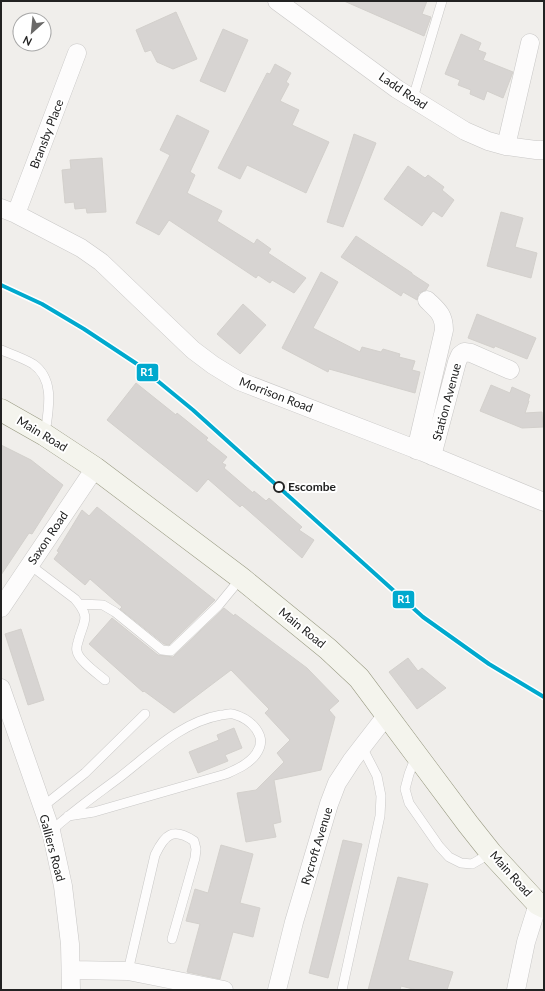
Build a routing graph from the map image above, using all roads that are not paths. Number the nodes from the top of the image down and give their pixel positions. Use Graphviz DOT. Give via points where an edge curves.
graph roads {
  1 [pos="276,1"];
  2 [pos="442,1"];
  3 [pos="530,43"];
  4 [pos="77,53"];
  5 [pos="413,98"];
  6 [pos="506,146"];
  7 [pos="544,150"];
  8 [pos="9,211"];
  9 [pos="427,300"];
  10 [pos="1,350"];
  11 [pos="510,370"];
  12 [pos="1,410"];
  13 [pos="45,435"];
  14 [pos="424,453"];
  15 [pos="95,468"];
  16 [pos="544,502"];
  17 [pos="30,565"];
  18 [pos="241,578"];
  19 [pos="80,604"];
  20 [pos="1,608"];
  21 [pos="105,680"];
  22 [pos="1,688"];
  23 [pos="145,714"];
  24 [pos="386,716"];
  25 [pos="362,748"];
  26 [pos="417,755"];
  27 [pos="42,808"];
  28 [pos="68,816"];
  29 [pos="51,831"];
  30 [pos="491,853"];
  31 [pos="541,906"];
  32 [pos="172,940"];
  33 [pos="71,970"];
  34 [pos="128,971"];
  35 [pos="71,990"];
  36 [pos="224,990"];
  37 [pos="277,990"];
  38 [pos="342,990"];
  39 [pos="516,990"];
  1 -- 5 [label="street, Ladd Road"];
  2 -- 5 [label="lane"];
  3 -- 6 [label="street"];
  4 -- 8 [label="street, Bransby Place"];
  5 -- 6 [label="street, Ladd Road" via="465,131"];
  6 -- 7 [label="street, Ladd Road"];
  8 -- 14 [label="street, Morrison Road" via="81,248 101,262 193,350 239,381"];
  9 -- 14 [label="street" via="441,315 444,330"];
  10 -- 13 [label="lane" via="32,364 42,372 49,394"];
  11 -- 14 [label="street, Station Avenue" via="471,353 464,352 460,355"];
  12 -- 13 [label="main road, Main Road"];
  13 -- 15 [label="main road, Main Road"];
  14 -- 16 [label="street, Morrison Road"];
  15 -- 17 [label="street, Saxon Road"];
  15 -- 18 [label="main road, Main Road"];
  17 -- 19 [label="lane"];
  17 -- 20 [label="street, Saxon Road"];
  18 -- 19 [label="lane" via="218,606 166,652 116,612 103,605"];
  18 -- 24 [label="main road, Main Road" via="328,649 359,678"];
  19 -- 21 [label="lane" via="86,620 76,651 80,658"];
  22 -- 27 [label="street, Galliers Road"];
  23 -- 27 [label="lane" via="85,773"];
  24 -- 25 [label="street, Rycroft Avenue"];
  24 -- 26 [label="main road, Main Road"];
  25 -- 37 [label="street, Rycroft Avenue" via="337,783 329,804"];
  25 -- 38 [label="lane" via="377,776 381,796 380,816"];
  26 -- 30 [label="main road, Main Road"];
  26 -- 30 [label="lane" via="405,789 409,803 439,846 449,857 461,863 472,864"];
  27 -- 29 [label="street, Galliers Road"];
  28 -- 28 [label="lane" via="170,738 202,720 232,714 246,720 261,736 256,754 246,764 226,774 94,812"];
  28 -- 29 [label="lane"];
  29 -- 33 [label="street, Galliers Road" via="63,886"];
  30 -- 31 [label="main road, Main Road"];
  31 -- 39 [label="street" via="526,942"];
  32 -- 34 [label="lane" via="196,849 194,841 177,833 161,841 155,855"];
  33 -- 34 [label="street"];
  33 -- 35 [label="street, Galliers Road"];
  34 -- 36 [label="street"];
}
